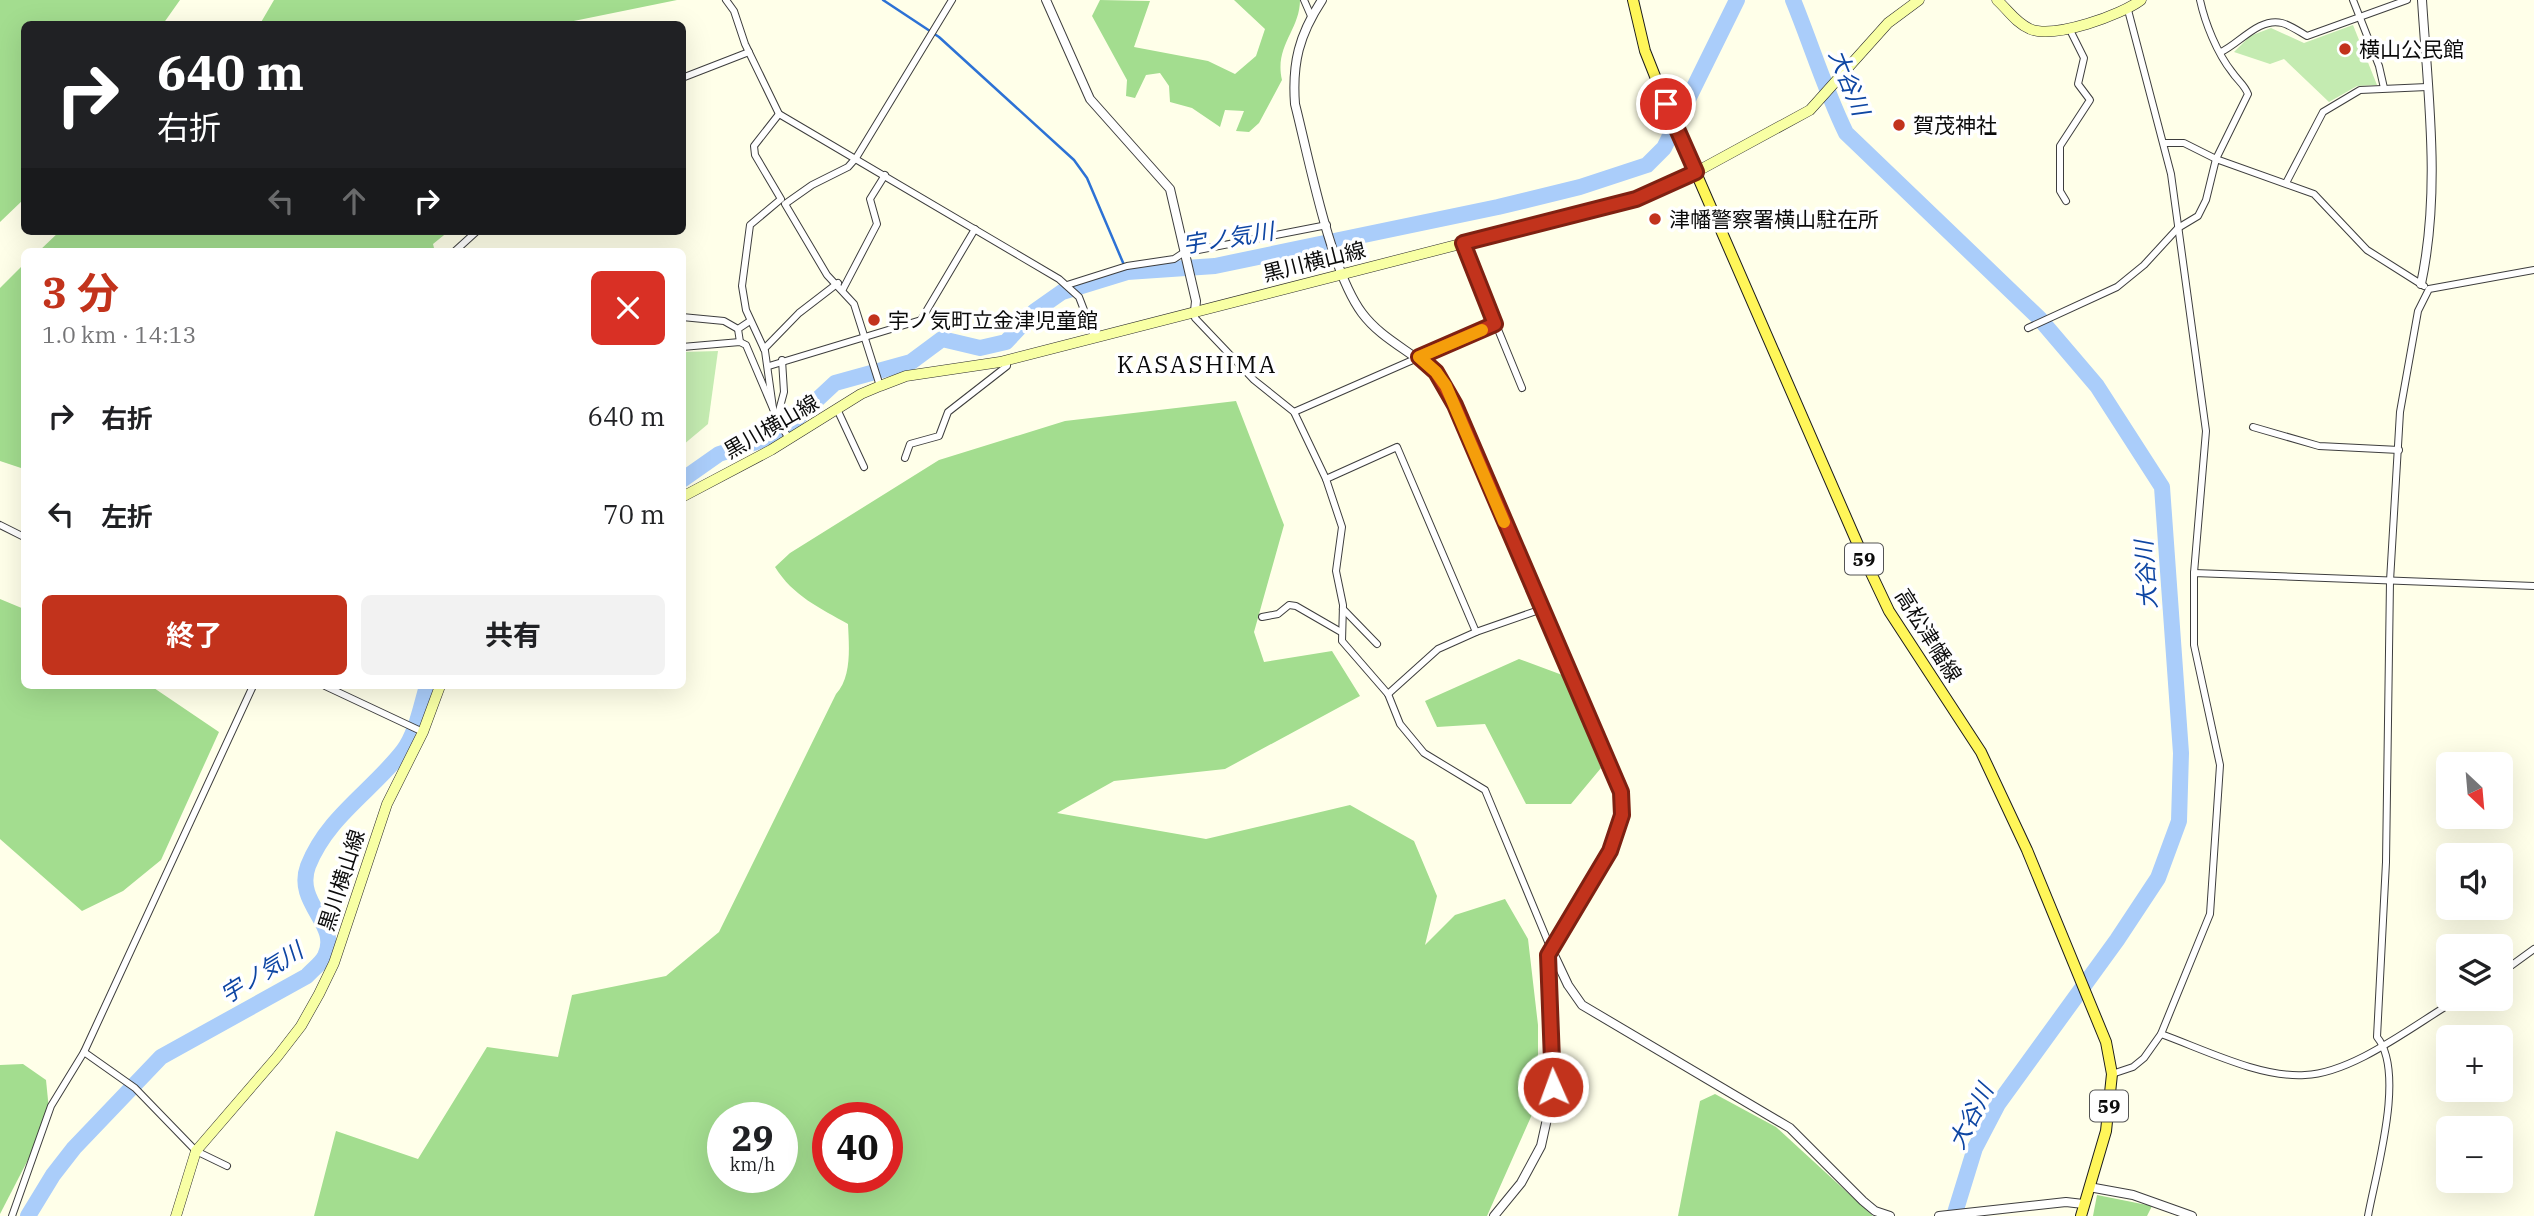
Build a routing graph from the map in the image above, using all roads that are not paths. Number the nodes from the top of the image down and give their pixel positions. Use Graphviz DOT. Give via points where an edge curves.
graph roads {
  1 [pos="726,0"];
  2 [pos="952,0"];
  3 [pos="1046,0"];
  4 [pos="1304,0"];
  5 [pos="1322,0"];
  6 [pos="1633,0"];
  7 [pos="1919,0"];
  8 [pos="1997,0"];
  9 [pos="2141,0"];
  10 [pos="2200,0"];
  11 [pos="2353,0"];
  12 [pos="2407,0"];
  13 [pos="2422,0"];
  14 [pos="2128,10"];
  15 [pos="1311,16"];
  16 [pos="2360,16"];
  17 [pos="2069,28"];
  18 [pos="749,52"];
  19 [pos="2221,52"];
  20 [pos="686,76"];
  21 [pos="2427,87"];
  22 [pos="2384,88"];
  23 [pos="779,114"];
  24 [pos="2164,144"];
  25 [pos="856,158"];
  26 [pos="2216,159"];
  27 [pos="1696,172"];
  28 [pos="885,175"];
  29 [pos="2286,183"];
  30 [pos="2066,201"];
  31 [pos="1327,225"];
  32 [pos="2178,228"];
  33 [pos="975,229"];
  34 [pos="473,235"];
  35 [pos="1463,243"];
  36 [pos="458,248"];
  37 [pos="1184,258"];
  38 [pos="2534,270"];
  39 [pos="1343,273"];
  40 [pos="841,286"];
  41 [pos="1068,286"];
  42 [pos="2425,286"];
  43 [pos="1195,311"];
  44 [pos="686,317"];
  45 [pos="751,321"];
  46 [pos="1495,324"];
  47 [pos="2030,327"];
  48 [pos="738,329"];
  49 [pos="865,337"];
  50 [pos="1094,337"];
  51 [pos="740,342"];
  52 [pos="686,347"];
  53 [pos="764,349"];
  54 [pos="1419,357"];
  55 [pos="782,360"];
  56 [pos="1007,361"];
  57 [pos="769,366"];
  58 [pos="879,382"];
  59 [pos="1522,388"];
  60 [pos="773,408"];
  61 [pos="837,409"];
  62 [pos="1294,412"];
  63 [pos="777,418"];
  64 [pos="2253,427"];
  65 [pos="787,437"];
  66 [pos="2399,450"];
  67 [pos="905,458"];
  68 [pos="864,467"];
  69 [pos="1326,479"];
  70 [pos="686,495"];
  71 [pos="0,525"];
  72 [pos="21,536"];
  73 [pos="2194,573"];
  74 [pos="2390,581"];
  75 [pos="2534,586"];
  76 [pos="1343,609"];
  77 [pos="1542,609"];
  78 [pos="1262,617"];
  79 [pos="1341,632"];
  80 [pos="1476,632"];
  81 [pos="1377,644"];
  82 [pos="252,689"];
  83 [pos="331,689"];
  84 [pos="439,689"];
  85 [pos="1388,694"];
  86 [pos="420,731"];
  87 [pos="1551,949"];
  88 [pos="2534,949"];
  89 [pos="2513,964"];
  90 [pos="2438,1011"];
  91 [pos="2161,1034"];
  92 [pos="2382,1044"];
  93 [pos="84,1052"];
  94 [pos="2112,1074"];
  95 [pos="196,1151"];
  96 [pos="227,1166"];
  97 [pos="2089,1187"];
  98 [pos="2082,1210"];
  99 [pos="12,1216"];
  100 [pos="176,1216"];
  101 [pos="1494,1216"];
  102 [pos="1890,1216"];
  103 [pos="1939,1216"];
  104 [pos="2192,1216"];
  105 [pos="2368,1216"];
  1 -- 18 [label="street"];
  2 -- 25 [label="street"];
  3 -- 37 [label="street" via="1090,99 1170,189"];
  4 -- 15 [label="street"];
  5 -- 15 [label="street"];
  6 -- 27 [label="main road, 高松津幡線 / 59" via="1645,51"];
  7 -- 27 [label="main road, 黒川横山線" via="1888,23 1823,97 1796,119"];
  8 -- 17 [label="main road" via="2032,30"];
  9 -- 14 [label="main road"];
  10 -- 19 [label="street"];
  11 -- 16 [label="street"];
  12 -- 16 [label="street"];
  13 -- 21 [label="street"];
  14 -- 17 [label="main road"];
  14 -- 24 [label="street"];
  15 -- 31 [label="street" via="1300,39 1293,81"];
  16 -- 19 [label="street" via="2307,36 2274,23 2251,30"];
  16 -- 22 [label="street"];
  17 -- 30 [label="street" via="2084,58 2078,83 2090,100 2060,146 2060,191"];
  18 -- 20 [label="street"];
  18 -- 23 [label="street"];
  19 -- 26 [label="street" via="2248,94"];
  21 -- 22 [label="street"];
  21 -- 42 [label="street" via="2433,204"];
  22 -- 29 [label="street" via="2360,90 2323,112"];
  23 -- 25 [label="street"];
  23 -- 45 [label="street" via="754,146 782,199 750,225 742,286"];
  24 -- 26 [label="street" via="2185,143"];
  24 -- 32 [label="street"];
  25 -- 28 [label="street"];
  25 -- 40 [label="street" via="785,204 827,275"];
  26 -- 29 [label="street"];
  26 -- 32 [label="street" via="2198,216"];
  27 -- 35 [label="main road, 黒川横山線" via="1636,199"];
  27 -- 94 [label="main road, 高松津幡線 / 59" via="1889,611 1981,752 2106,1042"];
  28 -- 33 [label="street"];
  28 -- 40 [label="street" via="870,199 877,224"];
  29 -- 42 [label="street" via="2314,194 2367,250"];
  31 -- 37 [label="street"];
  31 -- 39 [label="street"];
  32 -- 47 [label="street" via="2117,287"];
  32 -- 73 [label="street" via="2206,430"];
  33 -- 41 [label="street"];
  33 -- 49 [label="street" via="921,320"];
  34 -- 36 [label="street"];
  35 -- 39 [label="main road, 黒川横山線"];
  35 -- 46 [label="street"];
  37 -- 41 [label="street" via="1125,267"];
  37 -- 43 [label="street"];
  38 -- 42 [label="street"];
  39 -- 43 [label="main road, 黒川横山線"];
  39 -- 54 [label="street" via="1361,312 1384,336"];
  40 -- 49 [label="street" via="854,304"];
  40 -- 53 [label="street" via="799,313"];
  41 -- 50 [label="street" via="1079,297"];
  42 -- 66 [label="street" via="2400,412"];
  43 -- 50 [label="main road, 黒川横山線"];
  43 -- 62 [label="street" via="1195,318 1254,380"];
  44 -- 48 [label="street" via="724,321"];
  45 -- 48 [label="street"];
  45 -- 53 [label="street"];
  46 -- 54 [label="street"];
  46 -- 59 [label="street"];
  48 -- 51 [label="street"];
  49 -- 55 [label="street"];
  49 -- 58 [label="street"];
  50 -- 56 [label="main road, 黒川横山線"];
  51 -- 52 [label="street"];
  51 -- 60 [label="street" via="746,345"];
  53 -- 57 [label="street"];
  54 -- 62 [label="street"];
  54 -- 77 [label="street" via="1436,372 1455,405"];
  55 -- 57 [label="street"];
  55 -- 63 [label="street" via="784,392"];
  56 -- 58 [label="main road, 黒川横山線"];
  56 -- 67 [label="street" via="1007,366 948,412 939,436 910,444"];
  57 -- 60 [label="street"];
  58 -- 61 [label="main road, 黒川横山線"];
  60 -- 63 [label="street"];
  61 -- 65 [label="main road, 黒川横山線"];
  61 -- 68 [label="street"];
  62 -- 69 [label="street"];
  63 -- 65 [label="street"];
  64 -- 66 [label="street" via="2319,446"];
  65 -- 70 [label="main road, 黒川横山線"];
  66 -- 74 [label="street"];
  69 -- 76 [label="street" via="1342,527 1336,570"];
  69 -- 80 [label="street" via="1397,447"];
  71 -- 72 [label="street"];
  73 -- 74 [label="street"];
  73 -- 91 [label="street" via="2194,645 2220,765 2210,914"];
  74 -- 75 [label="street"];
  74 -- 92 [label="street" via="2386,862 2377,1037"];
  76 -- 79 [label="street"];
  76 -- 81 [label="street"];
  77 -- 80 [label="street"];
  77 -- 87 [label="street" via="1621,792 1622,815 1610,851"];
  78 -- 79 [label="street" via="1296,606"];
  79 -- 85 [label="street" via="1342,641"];
  80 -- 85 [label="street" via="1438,649"];
  82 -- 93 [label="street"];
  83 -- 86 [label="street"];
  84 -- 86 [label="main road, 黒川横山線"];
  85 -- 87 [label="street" via="1400,724 1424,753 1485,790"];
  86 -- 95 [label="main road, 黒川横山線" via="387,804 334,963 319,994 277,1057"];
  87 -- 101 [label="street" via="1553,1087 1548,1124 1521,1183"];
  87 -- 102 [label="street" via="1582,1005 1790,1128 1863,1201"];
  88 -- 89 [label="street"];
  90 -- 92 [label="street"];
  91 -- 92 [label="street" via="2271,1073 2304,1076 2331,1071"];
  91 -- 94 [label="street" via="2133,1067"];
  92 -- 105 [label="street" via="2391,1083"];
  93 -- 95 [label="street" via="133,1086"];
  93 -- 99 [label="street" via="51,1106"];
  94 -- 97 [label="main road, 高松津幡線 / 59" via="2106,1131"];
  95 -- 96 [label="street"];
  95 -- 100 [label="main road, 黒川横山線"];
  97 -- 98 [label="main road, 高松津幡線 / 59"];
  97 -- 104 [label="street" via="2133,1195"];
  98 -- 103 [label="street" via="2066,1202"];
}
